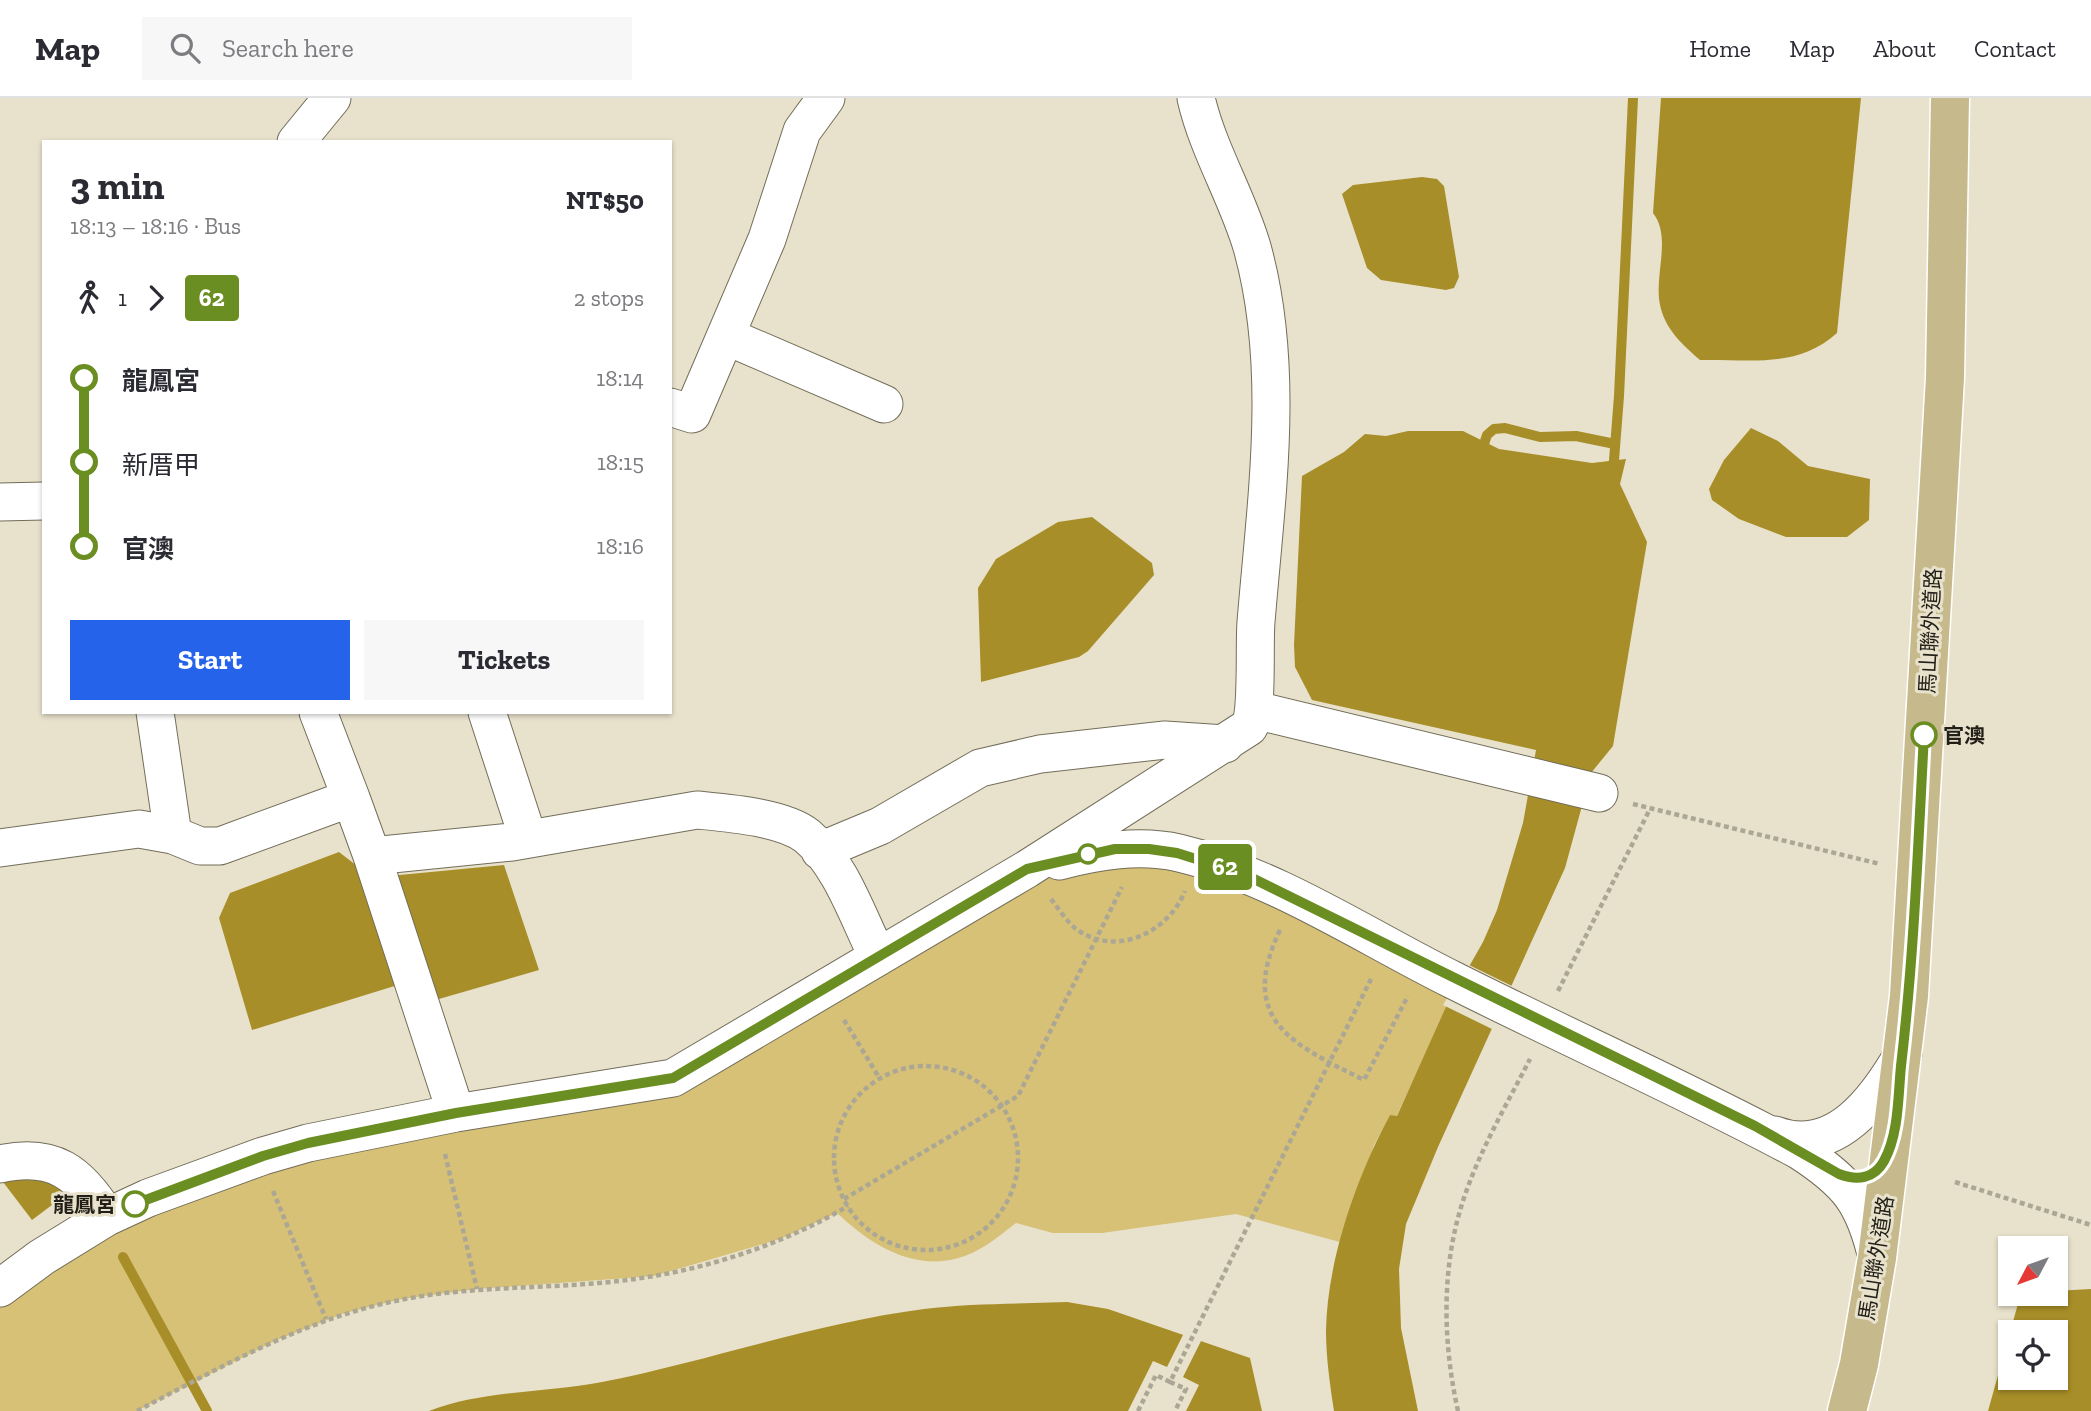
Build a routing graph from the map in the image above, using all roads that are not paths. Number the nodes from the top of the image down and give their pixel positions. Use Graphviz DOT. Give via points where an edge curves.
graph roads {
  1 [pos="332,98"];
  2 [pos="826,98"];
  3 [pos="1196,98"];
  4 [pos="1950,98"];
  5 [pos="298,140"];
  6 [pos="726,336"];
  7 [pos="884,404"];
  8 [pos="672,408"];
  9 [pos="42,501"];
  10 [pos="0,502"];
  11 [pos="1255,710"];
  12 [pos="155,714"];
  13 [pos="319,714"];
  14 [pos="488,714"];
  15 [pos="1225,744"];
  16 [pos="1599,793"];
  17 [pos="351,798"];
  18 [pos="173,835"];
  19 [pos="528,838"];
  20 [pos="0,848"];
  21 [pos="820,851"];
  22 [pos="372,856"];
  23 [pos="1035,879"];
  24 [pos="878,957"];
  25 [pos="1903,1054"];
  26 [pos="1755,1126"];
  27 [pos="449,1128"];
  28 [pos="1893,1136"];
  29 [pos="0,1164"];
  30 [pos="1823,1166"];
  31 [pos="107,1217"];
  32 [pos="1877,1258"];
  33 [pos="0,1289"];
  34 [pos="1847,1411"];
  1 -- 5 [label="street"];
  2 -- 6 [label="street" via="802,131 767,239"];
  3 -- 11 [label="street" via="1252,247 1267,316 1270,406 1254,648"];
  4 -- 25 [label="main road, 馬山聯外道路" via="1945,378"];
  6 -- 7 [label="street"];
  6 -- 8 [label="street" via="692,414"];
  9 -- 10 [label="street"];
  11 -- 15 [label="street" via="1249,727"];
  11 -- 16 [label="street"];
  12 -- 18 [label="street"];
  13 -- 17 [label="street"];
  14 -- 19 [label="street"];
  15 -- 21 [label="street" via="1166,740 1040,754 980,768 880,826"];
  15 -- 23 [label="street"];
  17 -- 18 [label="street" via="220,846 200,846"];
  17 -- 22 [label="street"];
  18 -- 20 [label="street" via="139,829"];
  19 -- 21 [label="street" via="697,810 788,827 806,835"];
  19 -- 22 [label="street"];
  21 -- 24 [label="street"];
  22 -- 27 [label="street"];
  23 -- 24 [label="street"];
  23 -- 26 [label="street" via="1115,849 1189,856 1244,874 1454,981 1528,1029"];
  24 -- 27 [label="street" via="673,1078"];
  25 -- 26 [label="street" via="1871,1104 1845,1126 1822,1137 1800,1140"];
  25 -- 28 [label="main road, 馬山聯外道路"];
  26 -- 30 [label="street"];
  27 -- 31 [label="street" via="355,1132 263,1156"];
  28 -- 30 [label="street" via="1885,1160 1864,1178 1851,1179"];
  28 -- 32 [label="main road, 馬山聯外道路"];
  29 -- 31 [label="street" via="18,1160 55,1164 92,1193"];
  30 -- 32 [label="street" via="1846,1186 1863,1210"];
  31 -- 33 [label="street"];
  32 -- 34 [label="main road, 馬山聯外道路"];
}
